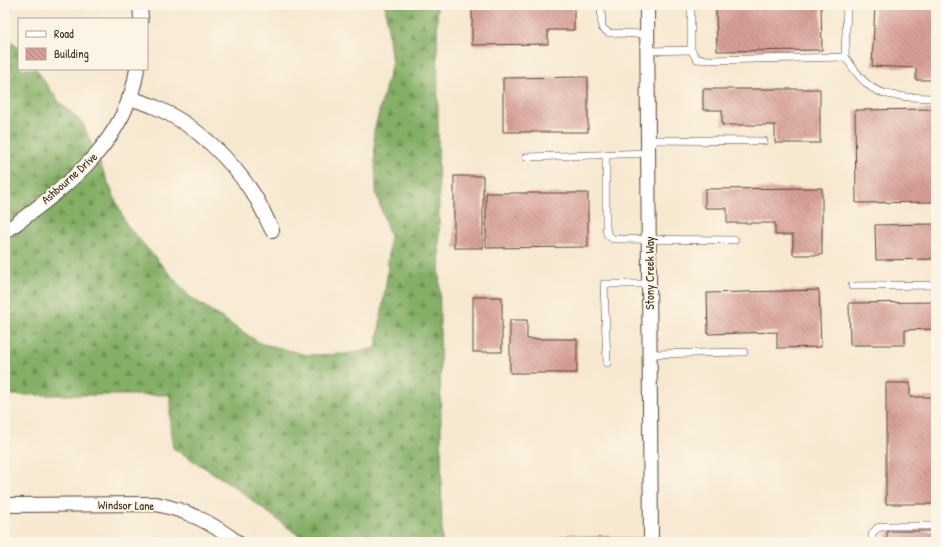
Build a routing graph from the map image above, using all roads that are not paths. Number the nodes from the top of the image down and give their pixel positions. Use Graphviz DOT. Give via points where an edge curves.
graph roads {
  1 [pos="140,5"];
  2 [pos="602,5"];
  3 [pos="647,5"];
  4 [pos="692,5"];
  5 [pos="847,5"];
  6 [pos="141,18"];
  7 [pos="647,34"];
  8 [pos="690,50"];
  9 [pos="647,51"];
  10 [pos="845,57"];
  11 [pos="137,70"];
  12 [pos="129,98"];
  13 [pos="936,98"];
  14 [pos="764,141"];
  15 [pos="648,146"];
  16 [pos="606,155"];
  17 [pos="526,157"];
  18 [pos="272,230"];
  19 [pos="5,232"];
  20 [pos="649,239"];
  21 [pos="735,240"];
  22 [pos="649,284"];
  23 [pos="936,285"];
  24 [pos="852,286"];
  25 [pos="744,352"];
  26 [pos="650,354"];
  27 [pos="607,363"];
  28 [pos="5,505"];
  29 [pos="936,526"];
  30 [pos="651,541"];
  31 [pos="237,542"];
  32 [pos="560,542"];
  33 [pos="610,542"];
  34 [pos="872,542"];
  1 -- 6 [label="street"];
  2 -- 7 [label="lane" via="602,28 610,33"];
  3 -- 7 [label="street, Stony Creek Way"];
  4 -- 8 [label="lane"];
  5 -- 10 [label="lane"];
  7 -- 9 [label="street, Stony Creek Way"];
  8 -- 9 [label="lane"];
  8 -- 10 [label="lane" via="697,58 709,60"];
  9 -- 15 [label="street, Stony Creek Way"];
  10 -- 13 [label="lane" via="868,85 883,93"];
  11 -- 12 [label="street, Ashbourne Drive"];
  12 -- 18 [label="street" via="172,115 211,144 232,164 256,198"];
  12 -- 19 [label="street, Ashbourne Drive" via="124,115 95,157"];
  14 -- 15 [label="lane"];
  15 -- 16 [label="lane"];
  15 -- 20 [label="street, Stony Creek Way"];
  16 -- 17 [label="lane"];
  16 -- 20 [label="lane" via="607,234 613,239"];
  20 -- 21 [label="lane"];
  20 -- 22 [label="street, Stony Creek Way"];
  22 -- 26 [label="street, Stony Creek Way"];
  22 -- 27 [label="lane" via="604,284"];
  23 -- 24 [label="lane"];
  25 -- 26 [label="lane"];
  26 -- 30 [label="street, Stony Creek Way"];
  28 -- 31 [label="street, Windsor Lane" via="156,504 191,514 216,526"];
  29 -- 34 [label="lane" via="885,526 877,528 872,534"];
  30 -- 33 [label="lane"];
  32 -- 33 [label="lane"];
}
